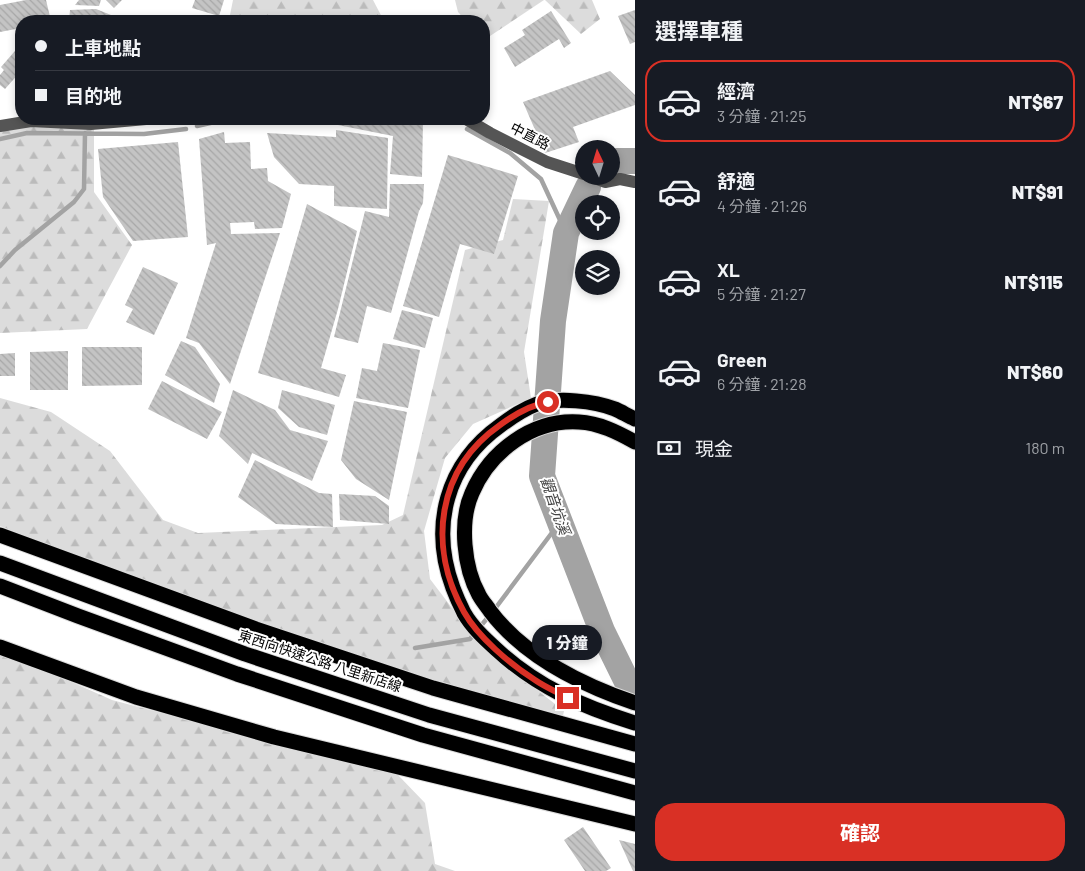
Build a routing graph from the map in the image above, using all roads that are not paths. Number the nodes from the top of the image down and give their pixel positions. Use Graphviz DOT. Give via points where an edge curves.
graph roads {
  1 [pos="15,124"];
  2 [pos="476,125"];
  3 [pos="0,126"];
  4 [pos="575,171"];
  5 [pos="620,179"];
  6 [pos="635,182"];
  7 [pos="635,419"];
  8 [pos="635,442"];
  9 [pos="0,534"];
  10 [pos="0,563"];
  11 [pos="0,586"];
  12 [pos="0,647"];
  13 [pos="635,703"];
  14 [pos="635,723"];
  15 [pos="635,744"];
  16 [pos="635,771"];
  17 [pos="635,794"];
  18 [pos="635,824"];
  1 -- 3 [label="street"];
  2 -- 4 [label="street, 中直路" via="547,162"];
  5 -- 6 [label="street"];
  7 -- 14 [label="highway" via="614,408 588,402 538,404 516,414 474,448 460,467 449,492 443,519 447,573 464,613 482,636 535,680 576,702"];
  8 -- 13 [label="highway" via="610,428 579,422 552,423 525,433 484,471 471,494 465,520 465,547 479,596 514,637 572,677"];
  9 -- 15 [label="highway" via="256,629 433,688"];
  10 -- 16 [label="highway, 東西向快速公路 八里新店線" via="245,654 429,715"];
  11 -- 17 [label="highway" via="237,674 423,735"];
  12 -- 18 [label="highway" via="136,697 274,736"];
}
